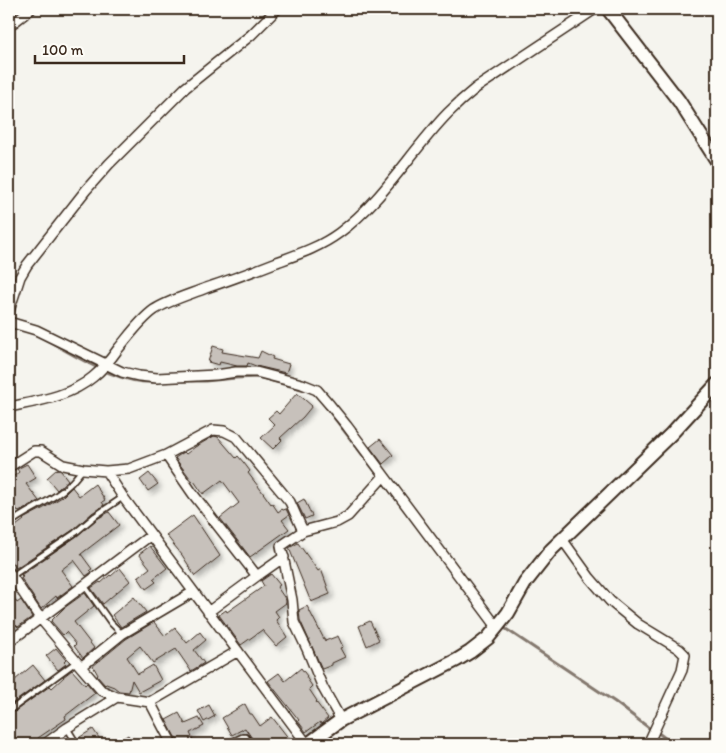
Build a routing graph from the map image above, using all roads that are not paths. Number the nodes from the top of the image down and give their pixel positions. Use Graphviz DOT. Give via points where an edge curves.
graph roads {
  1 [pos="30,9"];
  2 [pos="276,9"];
  3 [pos="595,9"];
  4 [pos="608,9"];
  5 [pos="9,26"];
  6 [pos="717,161"];
  7 [pos="9,312"];
  8 [pos="9,322"];
  9 [pos="105,365"];
  10 [pos="717,384"];
  11 [pos="9,407"];
  12 [pos="166,455"];
  13 [pos="9,466"];
  14 [pos="83,469"];
  15 [pos="106,471"];
  16 [pos="384,476"];
  17 [pos="123,497"];
  18 [pos="9,524"];
  19 [pos="303,531"];
  20 [pos="151,535"];
  21 [pos="562,538"];
  22 [pos="284,557"];
  23 [pos="256,576"];
  24 [pos="11,580"];
  25 [pos="84,585"];
  26 [pos="193,592"];
  27 [pos="208,612"];
  28 [pos="40,618"];
  29 [pos="497,627"];
  30 [pos="122,634"];
  31 [pos="9,642"];
  32 [pos="238,651"];
  33 [pos="78,665"];
  34 [pos="117,698"];
  35 [pos="150,702"];
  36 [pos="9,711"];
  37 [pos="341,720"];
  38 [pos="67,728"];
  39 [pos="45,744"];
  40 [pos="77,744"];
  41 [pos="172,744"];
  42 [pos="227,744"];
  43 [pos="251,744"];
  44 [pos="308,744"];
  45 [pos="648,744"];
  1 -- 5 [label="street"];
  2 -- 7 [label="street" via="251,35 185,88 108,164 27,265"];
  3 -- 9 [label="street" via="462,100 429,134 370,206 339,233 305,252 154,309"];
  4 -- 6 [label="street" via="679,101"];
  8 -- 9 [label="street" via="36,330"];
  9 -- 11 [label="street" via="94,377 70,392"];
  9 -- 16 [label="street" via="122,372 157,378 256,372 302,384 317,390"];
  10 -- 21 [label="street" via="665,440"];
  12 -- 15 [label="street" via="129,469"];
  12 -- 19 [label="street" via="212,430 236,437 290,502"];
  12 -- 23 [label="street"];
  13 -- 14 [label="street" via="41,450 63,464"];
  14 -- 15 [label="street"];
  14 -- 18 [label="lane" via="52,498"];
  15 -- 17 [label="street"];
  16 -- 19 [label="street" via="348,516"];
  16 -- 29 [label="street"];
  17 -- 20 [label="street"];
  17 -- 24 [label="lane"];
  19 -- 22 [label="street" via="281,546"];
  20 -- 25 [label="street"];
  20 -- 26 [label="street"];
  21 -- 29 [label="street" via="538,565"];
  21 -- 45 [label="street" via="610,601 685,655 682,670"];
  22 -- 23 [label="street"];
  22 -- 37 [label="street" via="294,622"];
  23 -- 27 [label="street"];
  24 -- 28 [label="street"];
  25 -- 28 [label="street"];
  25 -- 30 [label="lane"];
  26 -- 27 [label="street"];
  26 -- 30 [label="street"];
  27 -- 32 [label="street"];
  28 -- 31 [label="street"];
  28 -- 33 [label="street"];
  29 -- 37 [label="street" via="488,638 457,660"];
  30 -- 33 [label="street"];
  32 -- 35 [label="street"];
  32 -- 44 [label="street"];
  33 -- 34 [label="street" via="101,690"];
  33 -- 36 [label="lane"];
  34 -- 35 [label="street"];
  34 -- 38 [label="street"];
  35 -- 41 [label="street"];
  37 -- 44 [label="street"];
  38 -- 39 [label="street"];
  38 -- 40 [label="lane"];
  42 -- 43 [label="lane" via="246,737"];
}
